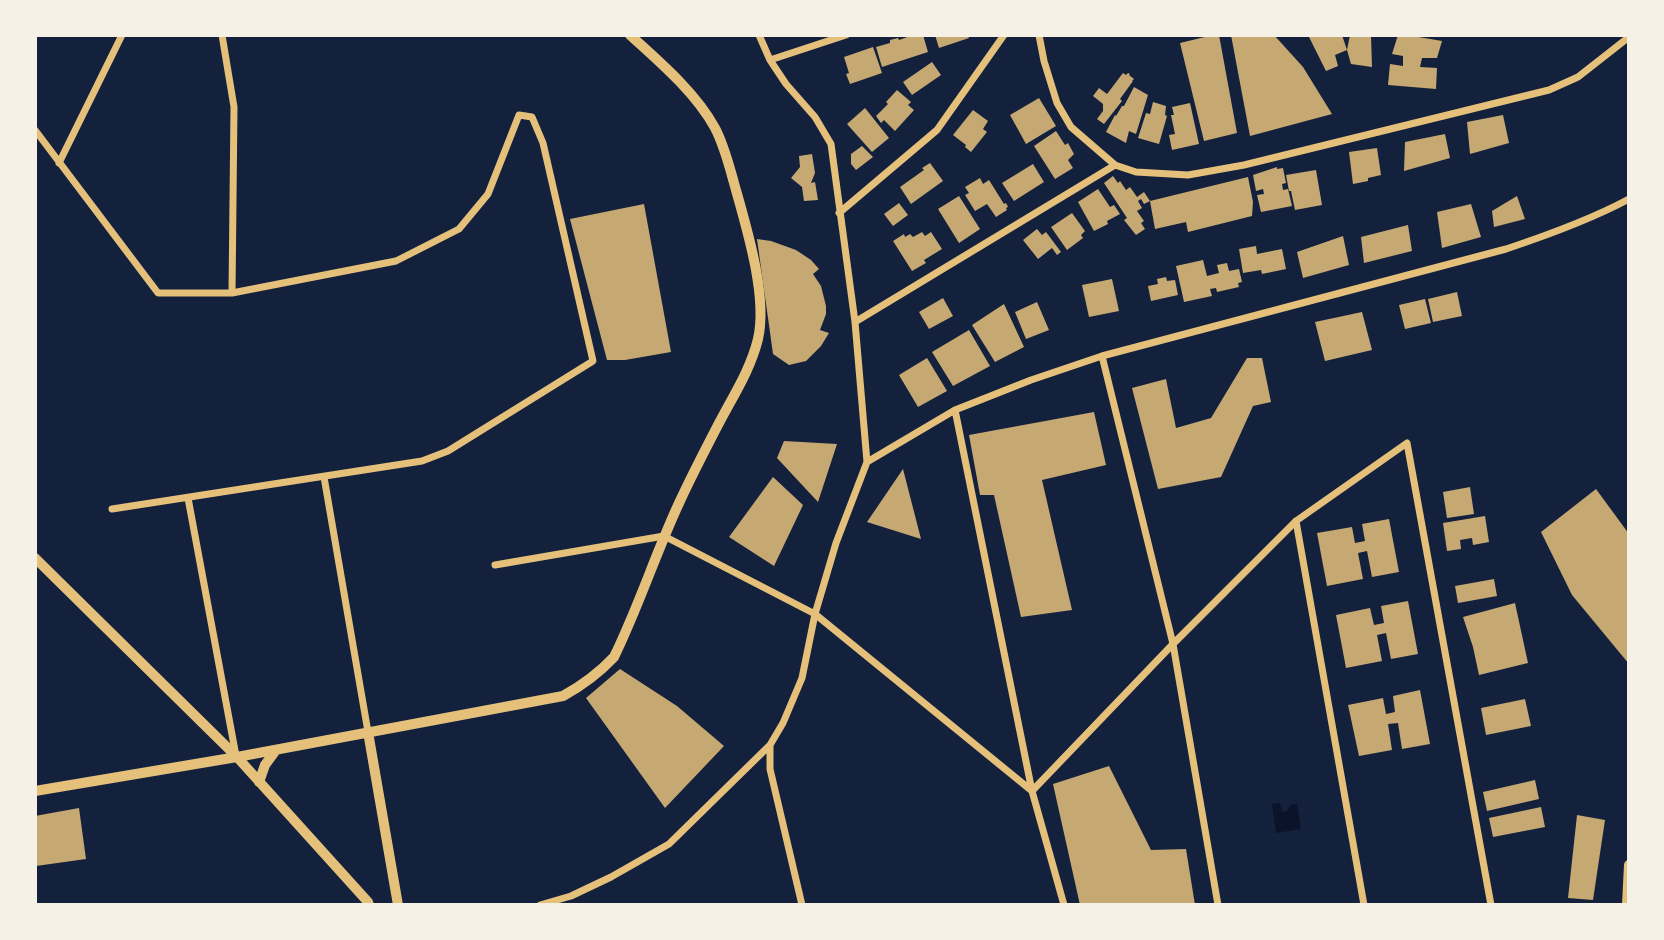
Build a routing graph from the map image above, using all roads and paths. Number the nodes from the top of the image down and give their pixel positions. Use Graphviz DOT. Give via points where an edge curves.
graph roads {
  1 [pos="122,35"];
  2 [pos="222,35"];
  3 [pos="630,35"];
  4 [pos="759,35"];
  5 [pos="846,35"];
  6 [pos="1004,35"];
  7 [pos="1040,35"];
  8 [pos="1629,37"];
  9 [pos="770,60"];
  10 [pos="35,130"];
  11 [pos="59,163"];
  12 [pos="1115,165"];
  13 [pos="1629,199"];
  14 [pos="839,213"];
  15 [pos="232,293"];
  16 [pos="855,322"];
  17 [pos="1102,356"];
  18 [pos="955,411"];
  19 [pos="867,462"];
  20 [pos="324,477"];
  21 [pos="188,498"];
  22 [pos="112,509"];
  23 [pos="1296,521"];
  24 [pos="664,536"];
  25 [pos="35,558"];
  26 [pos="495,565"];
  27 [pos="815,614"];
  28 [pos="1173,644"];
  29 [pos="368,733"];
  30 [pos="770,745"];
  31 [pos="275,750"];
  32 [pos="237,757"];
  33 [pos="259,782"];
  34 [pos="35,791"];
  35 [pos="1032,791"];
  36 [pos="1629,865"];
  37 [pos="368,903"];
  38 [pos="398,905"];
  39 [pos="540,905"];
  40 [pos="802,905"];
  41 [pos="1064,905"];
  42 [pos="1219,905"];
  43 [pos="1364,905"];
  44 [pos="1491,905"];
  45 [pos="1627,905"];
  1 -- 11 [label="street"];
  2 -- 15 [label="street" via="233,107"];
  3 -- 24 [label="street" via="698,101 716,130 745,220 760,293 758,336 748,371"];
  4 -- 9 [label="street"];
  5 -- 9 [label="street"];
  6 -- 14 [label="street" via="937,130"];
  7 -- 12 [label="street" via="1057,103 1071,127"];
  8 -- 12 [label="street" via="1577,78 1549,90 1188,175 1136,172"];
  9 -- 14 [label="street" via="831,144"];
  10 -- 11 [label="street"];
  11 -- 15 [label="street" via="158,293"];
  12 -- 16 [label="street"];
  13 -- 17 [label="street" via="1506,249"];
  14 -- 16 [label="street"];
  15 -- 20 [label="street" via="396,261 460,229 488,194 519,115 532,117 593,361 448,451 422,461"];
  16 -- 19 [label="street"];
  17 -- 18 [label="street"];
  17 -- 28 [label="street"];
  18 -- 19 [label="street"];
  18 -- 35 [label="street"];
  19 -- 27 [label="street"];
  20 -- 21 [label="street"];
  20 -- 29 [label="street"];
  21 -- 22 [label="street"];
  21 -- 32 [label="street"];
  23 -- 28 [label="street"];
  23 -- 43 [label="street"];
  23 -- 44 [label="street" via="1407,443"];
  24 -- 26 [label="street"];
  24 -- 27 [label="street"];
  24 -- 29 [label="street" via="614,657 583,685 563,696"];
  25 -- 32 [label="street"];
  27 -- 30 [label="street" via="802,678"];
  27 -- 35 [label="street"];
  28 -- 35 [label="street"];
  28 -- 42 [label="street"];
  29 -- 31 [label="street"];
  29 -- 38 [label="street"];
  30 -- 39 [label="street" via="669,844 571,896"];
  30 -- 40 [label="street" via="770,769"];
  31 -- 32 [label="street"];
  31 -- 33 [label="street"];
  32 -- 33 [label="street"];
  32 -- 34 [label="street"];
  33 -- 37 [label="street"];
  35 -- 41 [label="street"];
  36 -- 45 [label="main road"];
}
